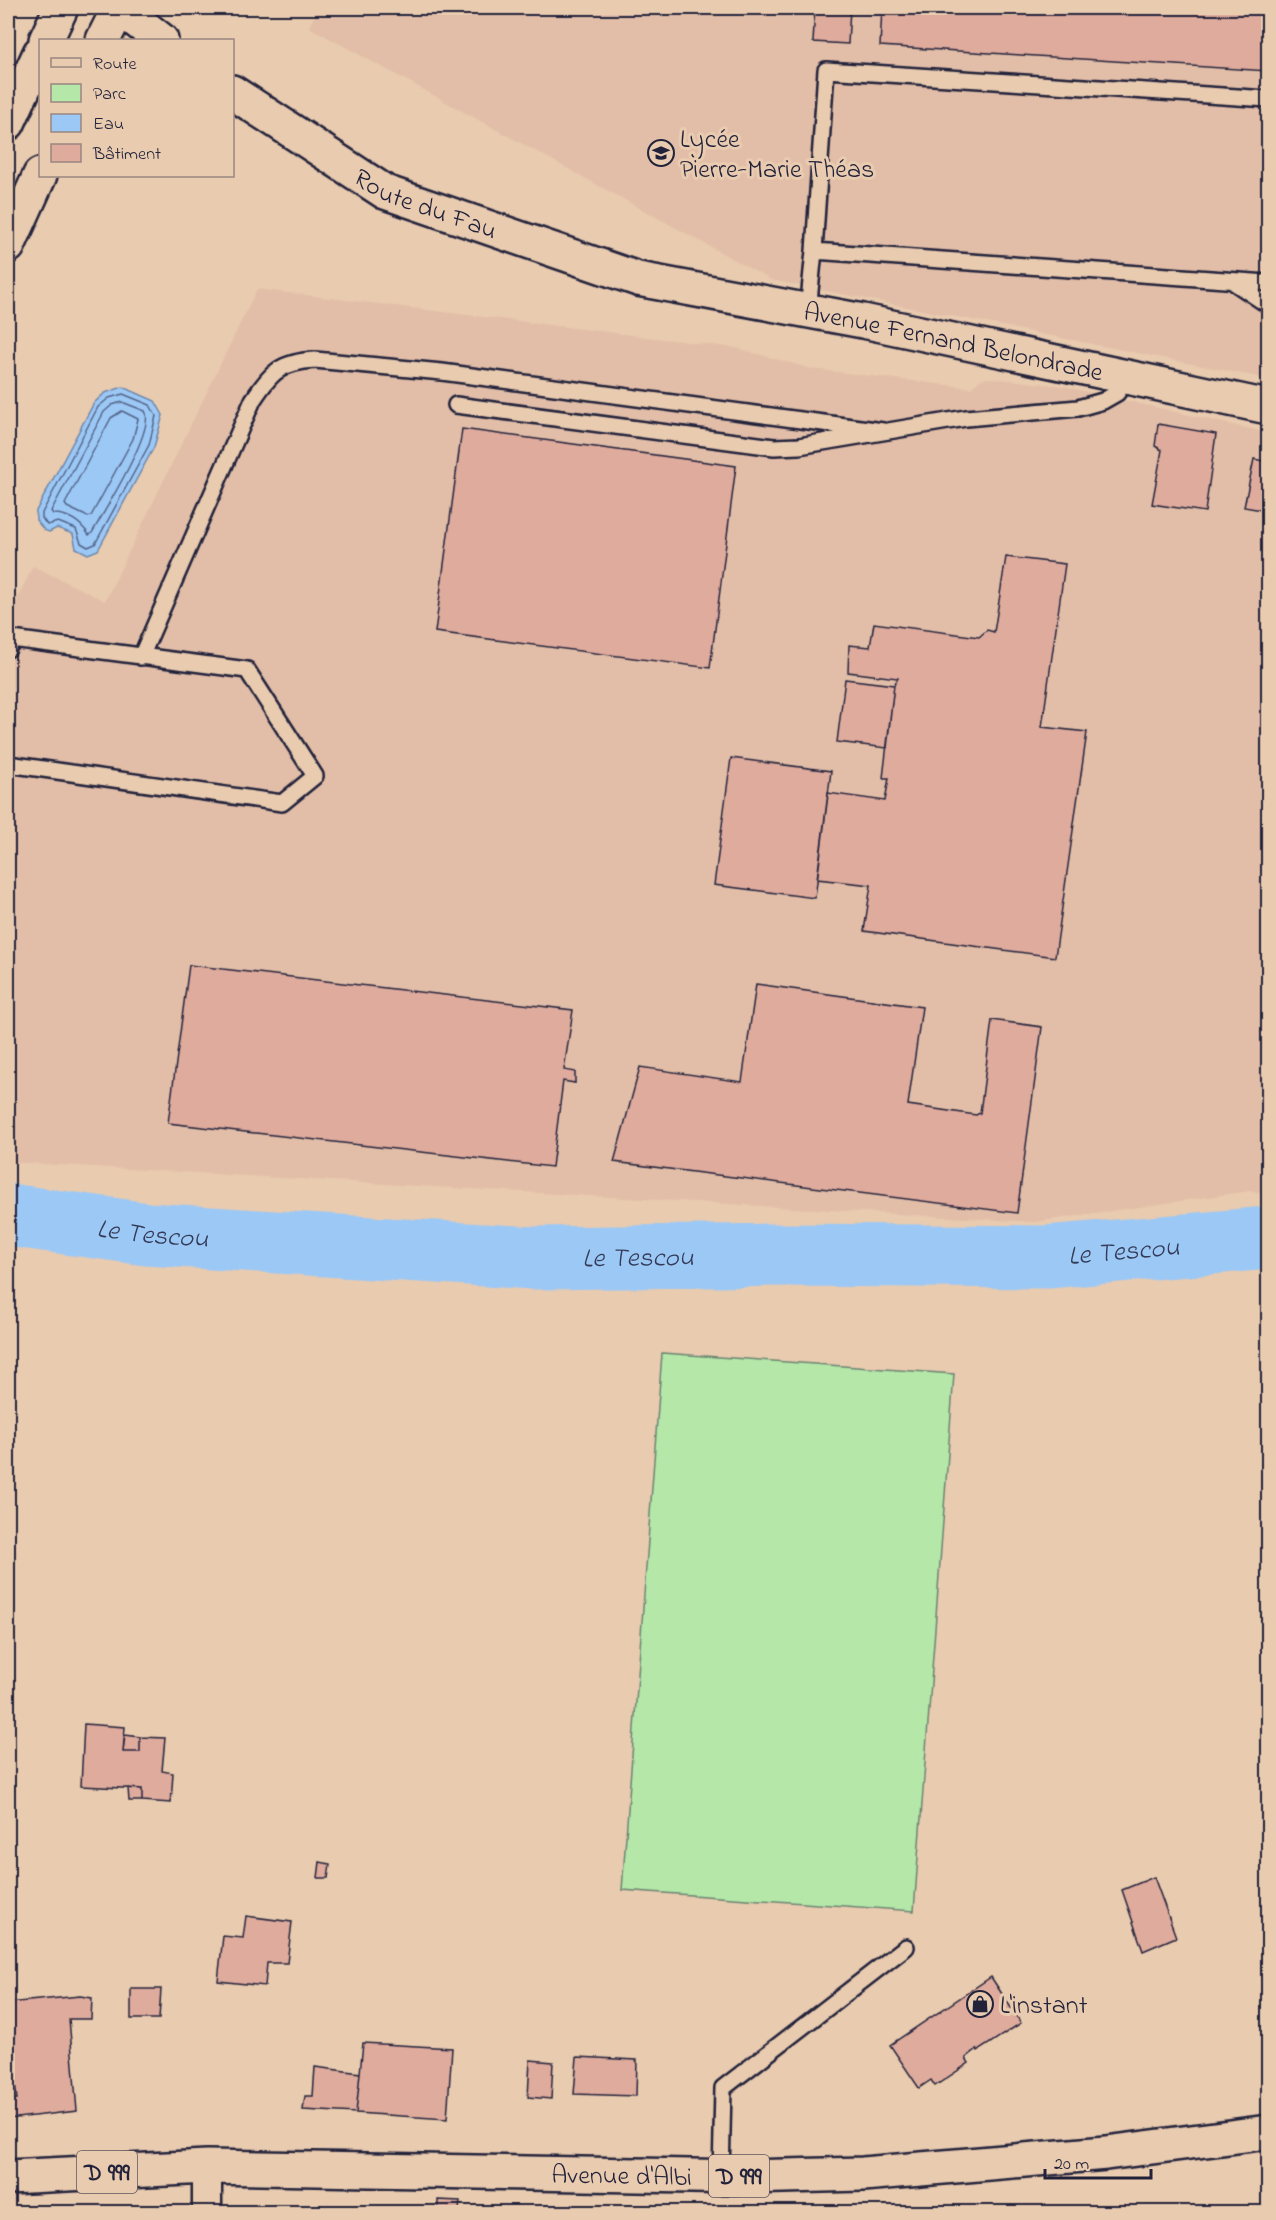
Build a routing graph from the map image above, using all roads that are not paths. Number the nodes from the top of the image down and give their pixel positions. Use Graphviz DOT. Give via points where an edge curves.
graph roads {
  1 [pos="62,8"];
  2 [pos="119,8"];
  3 [pos="46,39"];
  4 [pos="104,39"];
  5 [pos="160,39"];
  6 [pos="39,54"];
  7 [pos="234,93"];
  8 [pos="1269,99"];
  9 [pos="8,123"];
  10 [pos="40,177"];
  11 [pos="8,246"];
  12 [pos="814,251"];
  13 [pos="638,279"];
  14 [pos="1232,281"];
  15 [pos="1269,283"];
  16 [pos="1269,305"];
  17 [pos="808,311"];
  18 [pos="1128,377"];
  19 [pos="456,405"];
  20 [pos="1269,407"];
  21 [pos="883,431"];
  22 [pos="8,649"];
  23 [pos="141,657"];
  24 [pos="8,764"];
  25 [pos="906,1947"];
  26 [pos="1269,2132"];
  27 [pos="207,2167"];
  28 [pos="8,2176"];
  29 [pos="721,2176"];
  30 [pos="207,2212"];
  1 -- 3 [label="main road"];
  2 -- 4 [label="main road"];
  2 -- 5 [label="main road"];
  6 -- 9 [label="main road"];
  7 -- 13 [label="main road, Route du Fau" via="385,192"];
  8 -- 12 [label="lane" via="826,70"];
  10 -- 11 [label="main road"];
  12 -- 14 [label="lane"];
  12 -- 17 [label="lane"];
  13 -- 17 [label="main road, Avenue Fernand Belondrade"];
  14 -- 15 [label="lane"];
  14 -- 16 [label="lane"];
  17 -- 18 [label="main road, Avenue Fernand Belondrade"];
  18 -- 20 [label="main road, Avenue Fernand Belondrade"];
  18 -- 21 [label="lane" via="1118,393 1078,408 966,418"];
  19 -- 21 [label="lane" via="774,447"];
  21 -- 23 [label="lane" via="442,372 296,361 277,371 253,400"];
  22 -- 23 [label="lane" via="12,639"];
  23 -- 24 [label="lane" via="247,670 315,776 282,803"];
  25 -- 29 [label="lane" via="723,2088"];
  26 -- 29 [label="main road, Avenue d'Albi / D 999" via="1106,2153 863,2174"];
  27 -- 28 [label="main road, Avenue d'Albi / D 999"];
  27 -- 29 [label="main road, Avenue d'Albi / D 999"];
  27 -- 30 [label="street"];
}
